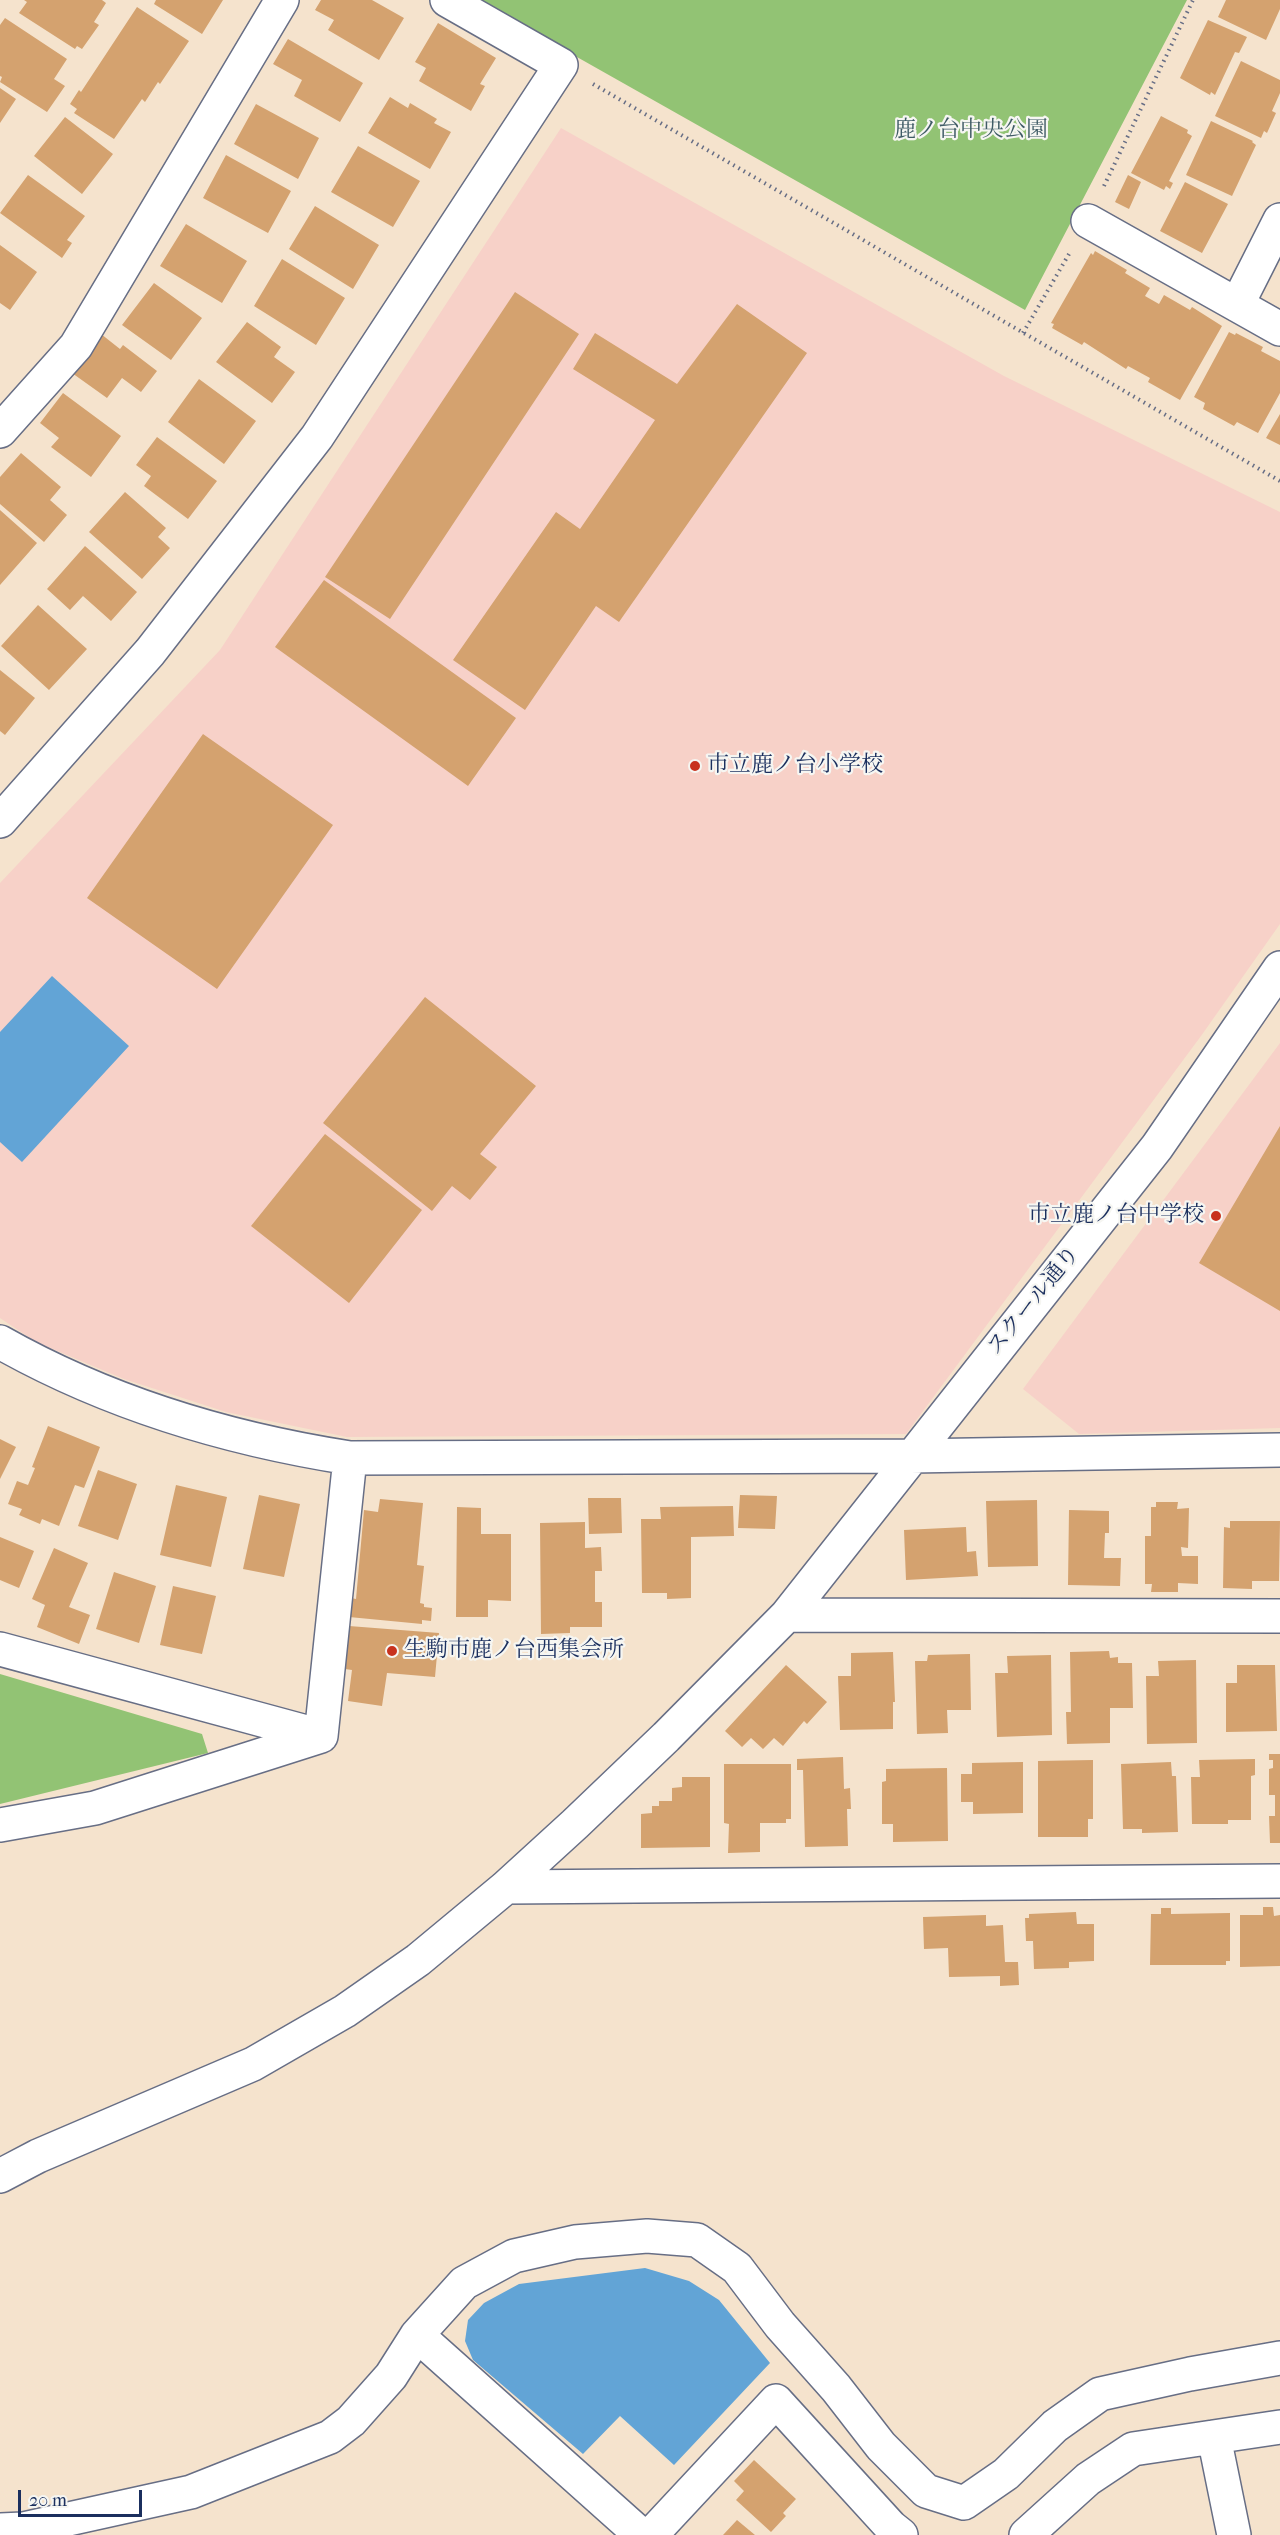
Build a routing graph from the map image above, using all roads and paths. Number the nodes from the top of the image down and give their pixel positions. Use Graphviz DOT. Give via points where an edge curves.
graph roads {
  1 [pos="282,0"];
  2 [pos="447,0"];
  3 [pos="1193,0"];
  4 [pos="561,65"];
  5 [pos="1280,220"];
  6 [pos="1088,221"];
  7 [pos="1237,305"];
  8 [pos="1280,329"];
  9 [pos="1023,333"];
  10 [pos="0,431"];
  11 [pos="1280,481"];
  12 [pos="0,821"];
  13 [pos="1280,968"];
  14 [pos="0,1342"];
  15 [pos="1280,1450"];
  16 [pos="911,1456"];
  17 [pos="350,1458"];
  18 [pos="787,1615"];
  19 [pos="1280,1616"];
  20 [pos="0,1649"];
  21 [pos="321,1736"];
  22 [pos="0,1824"];
  23 [pos="1280,1881"];
  24 [pos="506,1887"];
  25 [pos="0,2176"];
  26 [pos="417,2335"];
  27 [pos="1280,2358"];
  28 [pos="1280,2427"];
  29 [pos="1215,2437"];
  30 [pos="0,2530"];
  31 [pos="641,2535"];
  32 [pos="651,2535"];
  33 [pos="902,2535"];
  34 [pos="1026,2535"];
  35 [pos="1234,2535"];
  1 -- 10 [label="street" via="76,346"];
  2 -- 4 [label="street"];
  3 -- 6 [label="path"];
  4 -- 9 [label="path"];
  4 -- 12 [label="street" via="317,436 150,652"];
  5 -- 7 [label="street"];
  6 -- 7 [label="street"];
  6 -- 9 [label="path"];
  7 -- 8 [label="street"];
  9 -- 11 [label="path"];
  13 -- 16 [label="street, スクール通り" via="1157,1147"];
  14 -- 17 [label="street" via="42,1365 166,1416 299,1450"];
  15 -- 16 [label="street"];
  16 -- 17 [label="street"];
  16 -- 18 [label="street, スクール通り"];
  17 -- 21 [label="street"];
  18 -- 19 [label="street"];
  18 -- 24 [label="street, スクール通り" via="666,1737"];
  20 -- 21 [label="street"];
  21 -- 22 [label="street" via="95,1808"];
  23 -- 24 [label="street"];
  24 -- 25 [label="street, スクール通り" via="418,1960 345,2011 253,2064"];
  26 -- 27 [label="street" via="464,2283 514,2256 575,2242 647,2236 697,2240 737,2268 881,2446 926,2491 964,2503 1006,2474 1055,2426 1100,2394"];
  26 -- 30 [label="street" via="391,2376 351,2421 330,2437 191,2492 23,2529"];
  26 -- 31 [label="street"];
  28 -- 29 [label="street"];
  29 -- 34 [label="street" via="1133,2449 1088,2479"];
  29 -- 35 [label="street"];
  32 -- 33 [label="street" via="776,2401"];
}
